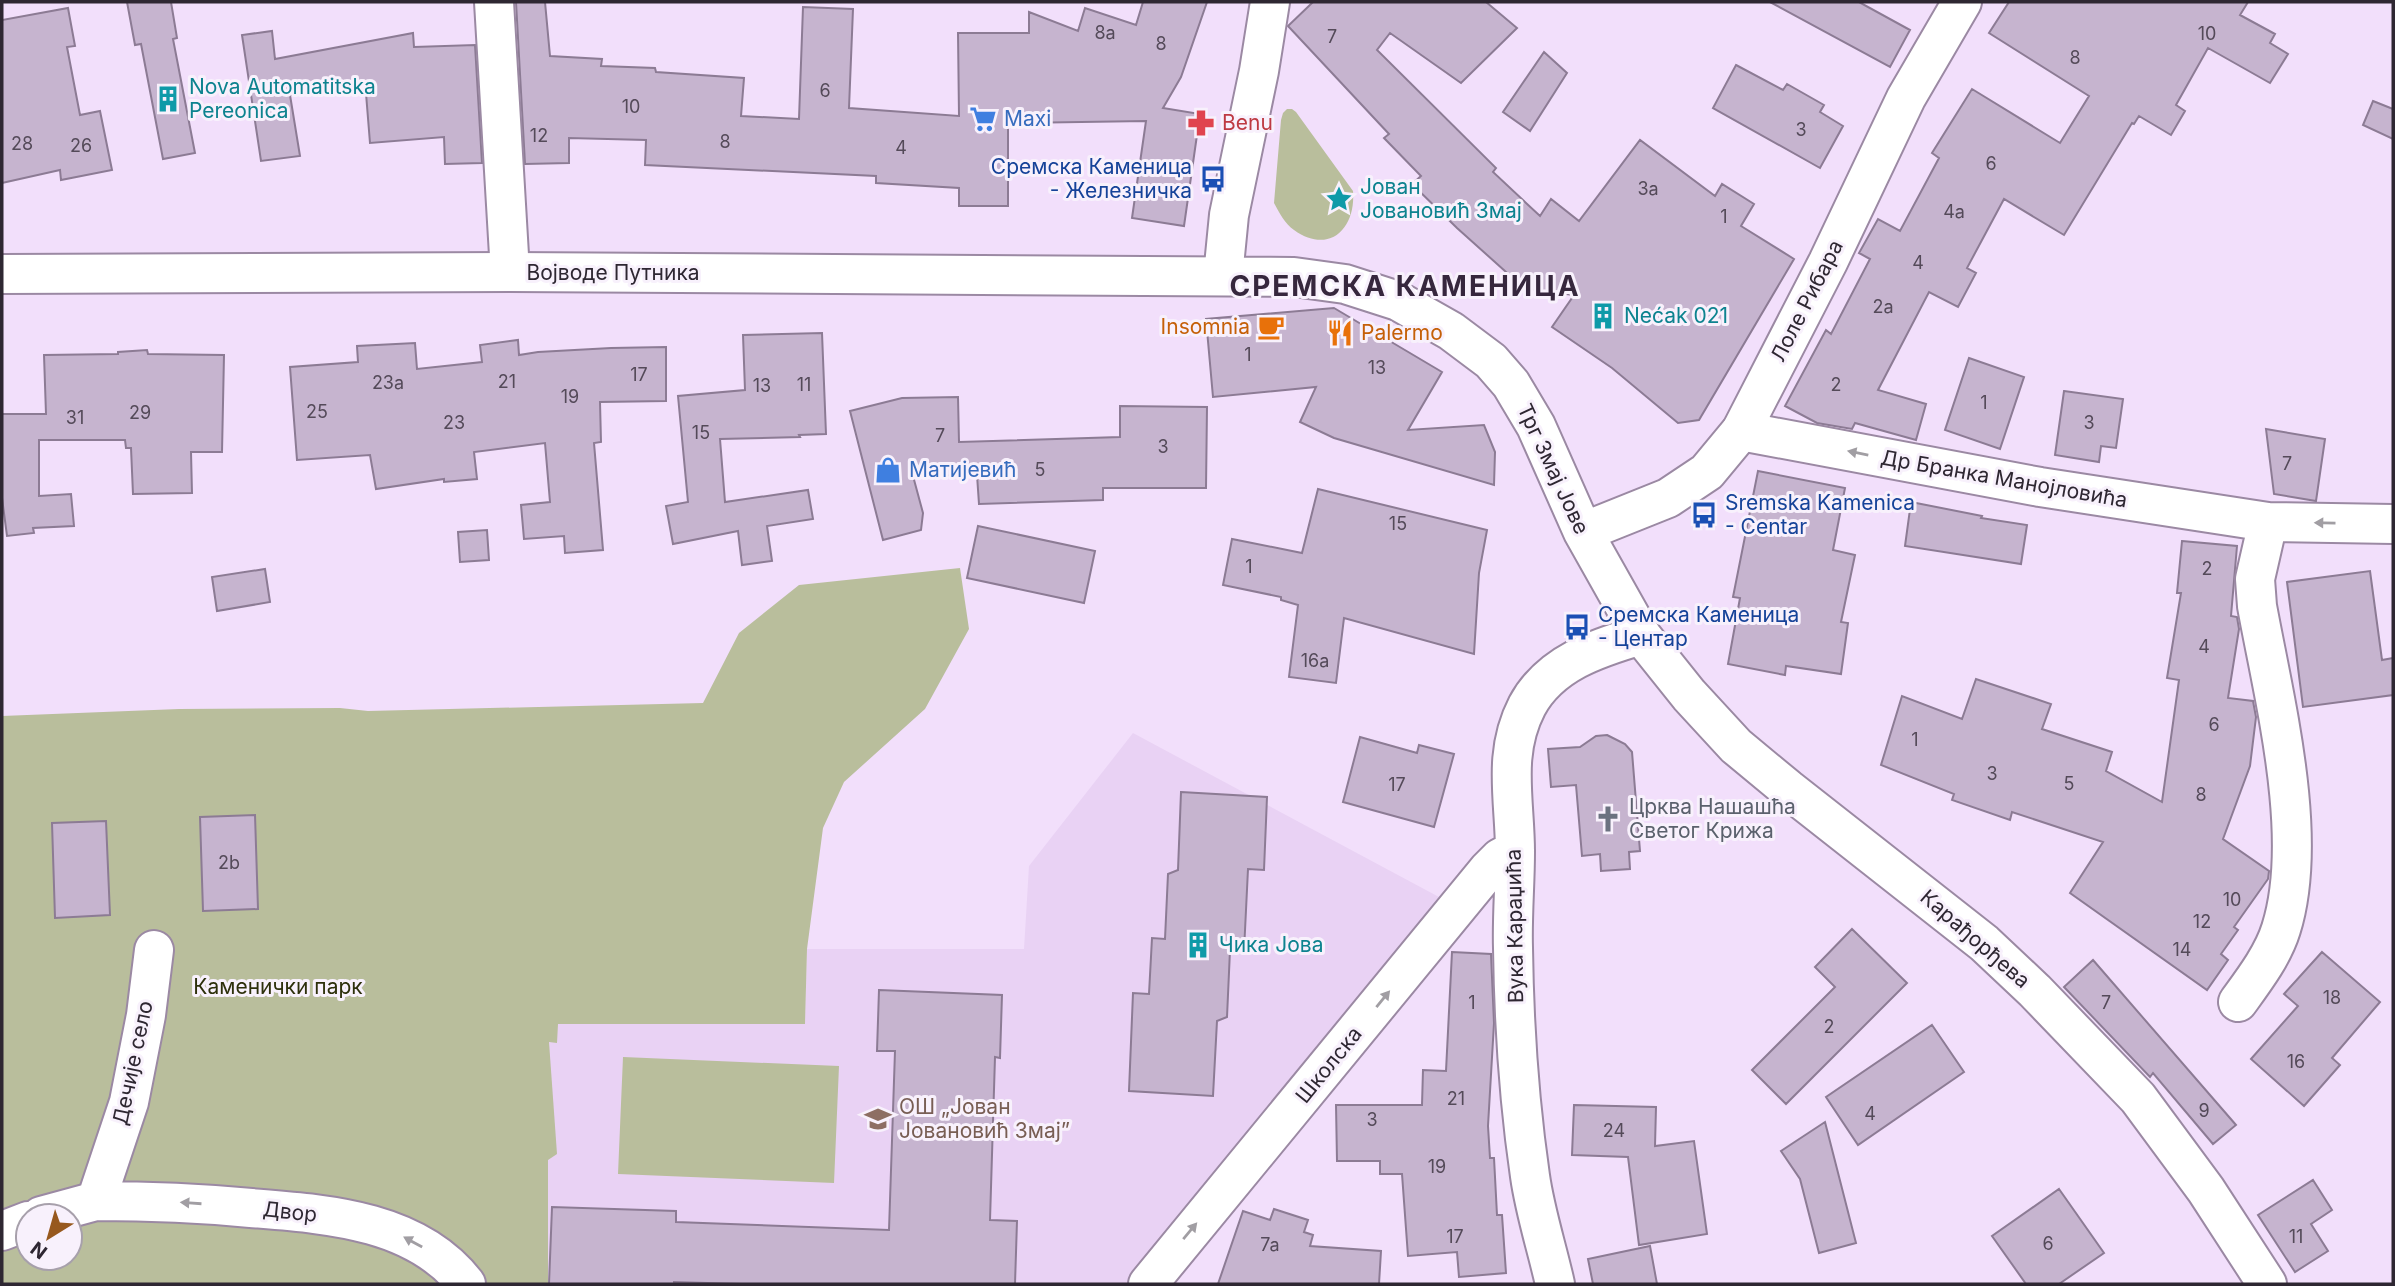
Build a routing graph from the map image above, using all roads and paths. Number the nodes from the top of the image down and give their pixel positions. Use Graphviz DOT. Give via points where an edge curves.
graph roads {
  1 [pos="494,2"];
  2 [pos="1270,2"];
  3 [pos="1962,2"];
  4 [pos="510,272"];
  5 [pos="2,274"];
  6 [pos="1223,276"];
  7 [pos="1741,431"];
  8 [pos="2268,522"];
  9 [pos="2393,524"];
  10 [pos="1583,532"];
  11 [pos="1640,635"];
  12 [pos="1515,850"];
  13 [pos="154,950"];
  14 [pos="2238,1002"];
  15 [pos="96,1200"];
  16 [pos="84,1203"];
  17 [pos="466,1284"];
  18 [pos="1148,1284"];
  19 [pos="1555,1284"];
  20 [pos="2267,1284"];
  1 -- 4 [label="street"];
  2 -- 6 [label="street" via="1229,215"];
  3 -- 7 [label="street, Лоле Рибара" via="1906,97"];
  4 -- 5 [label="street, Војводе Путника"];
  4 -- 6 [label="street, Војводе Путника"];
  6 -- 10 [label="street, Трг Змај Јове" via="1294,277 1354,286 1406,306 1471,344 1511,384 1536,426"];
  8 -- 7 [label="street, Др Бранка Манојловића, one-way" via="2040,487"];
  7 -- 10 [label="street, Лоле Рибара" via="1707,472 1668,498"];
  9 -- 8 [label="street, Др Бранка Манојловића, one-way"];
  8 -- 14 [label="street" via="2255,579 2287,772 2291,871 2281,931"];
  10 -- 11 [label="street, Трг Змај Јове"];
  11 -- 12 [label="street, Вука Караџића" via="1601,646 1565,666 1542,684 1528,704 1511,753"];
  11 -- 20 [label="street, Карађорђева" via="1736,746 1984,943 2035,991 2138,1098 2206,1189"];
  18 -- 12 [label="street, Школска, one-way" via="1488,870"];
  12 -- 19 [label="street, Вука Караџића" via="1513,947 1521,1107 1530,1179"];
  13 -- 15 [label="street, Дечије село" via="129,1102"];
  15 -- 16 [label="street"];
  17 -- 15 [label="street, Двор, one-way" via="435,1254 406,1237 342,1218 175,1202"];
}
